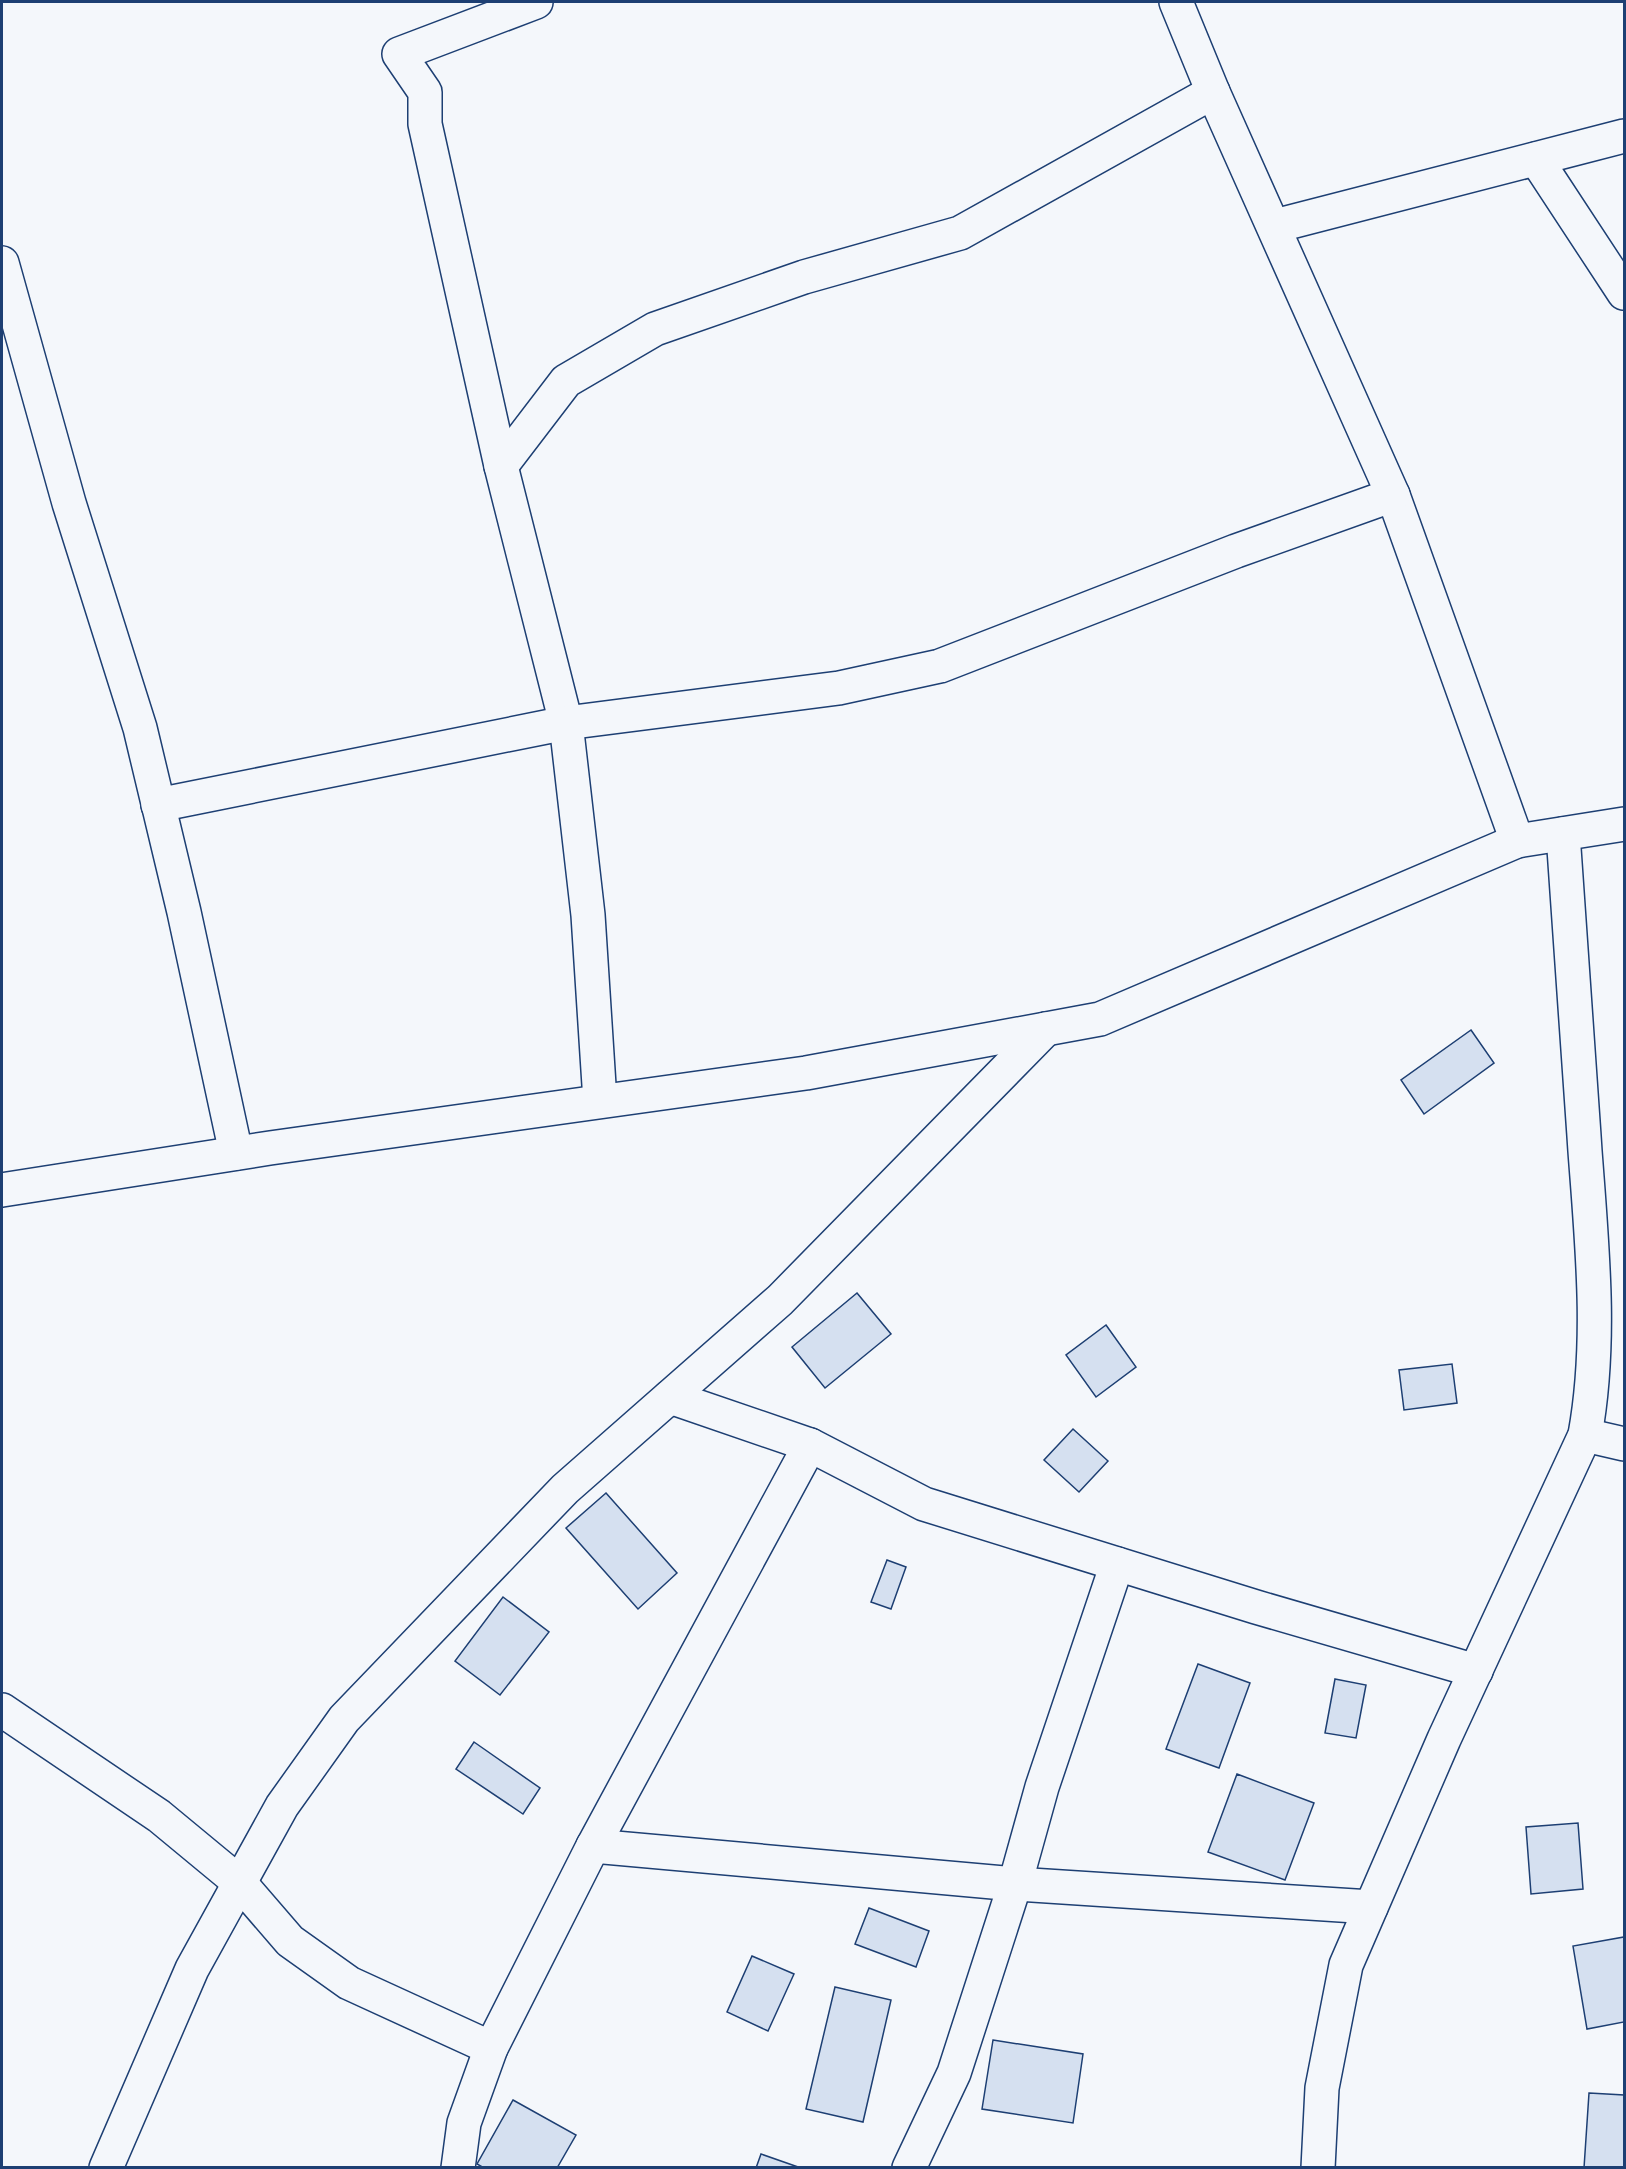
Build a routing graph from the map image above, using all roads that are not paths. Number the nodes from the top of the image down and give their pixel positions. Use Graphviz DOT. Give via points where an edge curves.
graph roads {
  1 [pos="536,2"];
  2 [pos="1176,2"];
  3 [pos="1213,92"];
  4 [pos="1624,136"];
  5 [pos="1536,159"];
  6 [pos="1275,226"];
  7 [pos="2,263"];
  8 [pos="1624,294"];
  9 [pos="501,466"];
  10 [pos="1393,495"];
  11 [pos="566,723"];
  12 [pos="158,805"];
  13 [pos="1624,824"];
  14 [pos="1563,834"];
  15 [pos="1517,841"];
  16 [pos="1046,1029"];
  17 [pos="600,1101"];
  18 [pos="236,1153"];
  19 [pos="2,1191"];
  20 [pos="670,1397"];
  21 [pos="1585,1436"];
  22 [pos="1624,1444"];
  23 [pos="810,1445"];
  24 [pos="1117,1564"];
  25 [pos="1476,1671"];
  26 [pos="2,1710"];
  27 [pos="593,1846"];
  28 [pos="240,1882"];
  29 [pos="1015,1884"];
  30 [pos="1371,1907"];
  31 [pos="491,2048"];
  32 [pos="106,2168"];
  33 [pos="458,2168"];
  34 [pos="909,2168"];
  35 [pos="1318,2168"];
  1 -- 9 [label="street" via="399,54 425,92 425,124"];
  2 -- 3 [label="street"];
  3 -- 6 [label="street"];
  3 -- 9 [label="street" via="960,233 804,277 656,329 566,381"];
  4 -- 5 [label="street"];
  5 -- 6 [label="street"];
  5 -- 8 [label="street"];
  6 -- 10 [label="street"];
  7 -- 12 [label="street" via="69,503 140,728"];
  9 -- 11 [label="street"];
  10 -- 11 [label="street" via="1236,550 940,666 839,688"];
  10 -- 15 [label="street"];
  11 -- 12 [label="street"];
  11 -- 17 [label="street" via="588,915"];
  12 -- 18 [label="street"];
  13 -- 14 [label="street"];
  14 -- 15 [label="street"];
  14 -- 21 [label="street" via="1595,1349"];
  15 -- 16 [label="street" via="1101,1019"];
  16 -- 17 [label="street" via="806,1073"];
  16 -- 20 [label="street" via="780,1299"];
  17 -- 18 [label="street"];
  18 -- 19 [label="street"];
  20 -- 23 [label="street"];
  20 -- 28 [label="street" via="565,1489 344,1719 282,1806"];
  21 -- 22 [label="street"];
  21 -- 25 [label="street"];
  23 -- 24 [label="street" via="924,1504"];
  23 -- 27 [label="street"];
  24 -- 25 [label="street"];
  24 -- 29 [label="street" via="1042,1787"];
  25 -- 30 [label="street"];
  26 -- 28 [label="street" via="159,1816"];
  27 -- 29 [label="street"];
  27 -- 31 [label="street"];
  28 -- 31 [label="street" via="290,1941 349,1983"];
  28 -- 32 [label="street" via="192,1970"];
  29 -- 30 [label="street"];
  29 -- 34 [label="street" via="954,2073"];
  30 -- 35 [label="street" via="1346,1965 1322,2088"];
  31 -- 33 [label="street" via="464,2123"];
}
